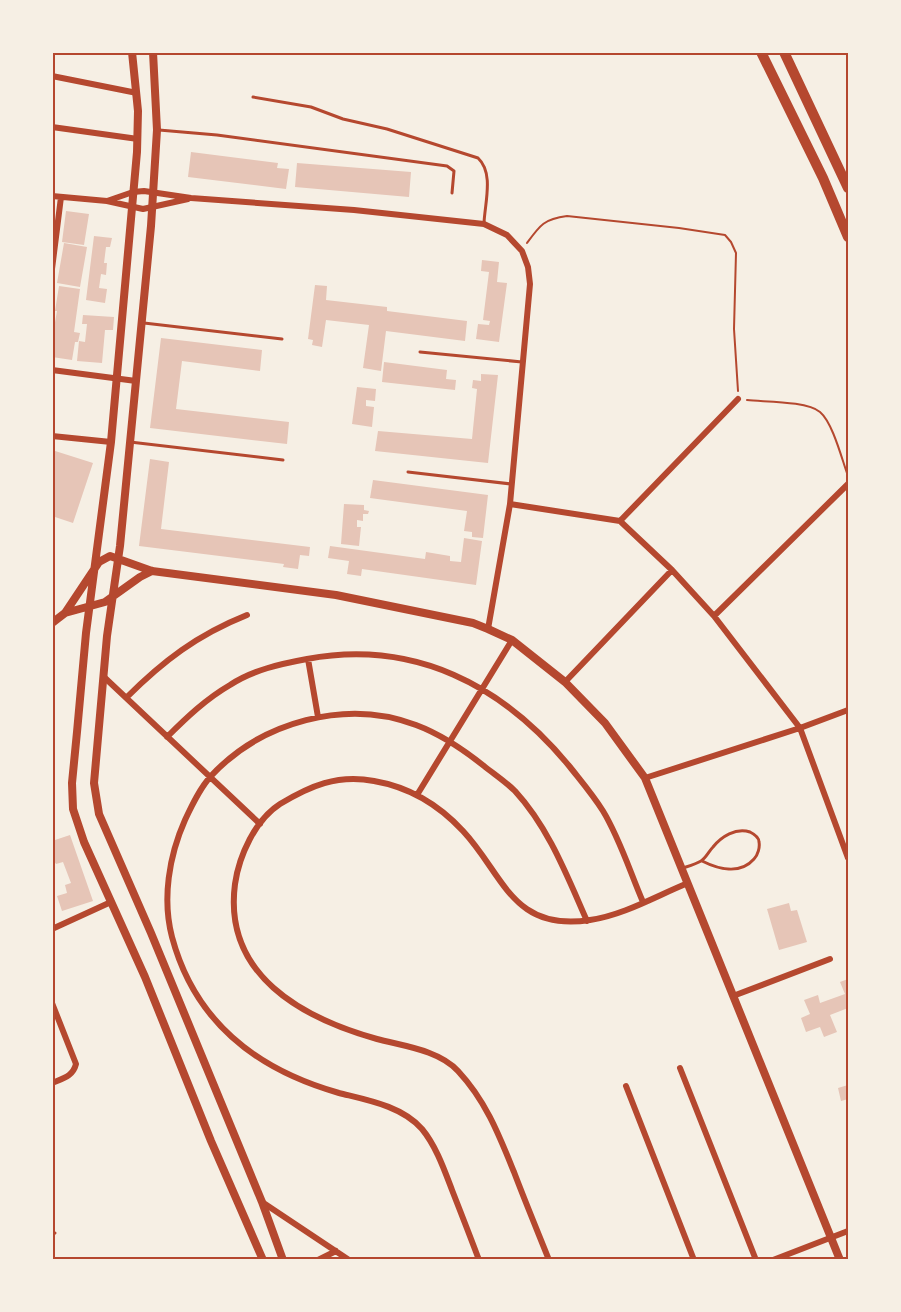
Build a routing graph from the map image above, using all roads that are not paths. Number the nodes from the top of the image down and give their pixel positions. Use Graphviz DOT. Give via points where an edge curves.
graph roads {
  1 [pos="132,52"];
  2 [pos="153,52"];
  3 [pos="761,52"];
  4 [pos="784,52"];
  5 [pos="52,76"];
  6 [pos="137,93"];
  7 [pos="253,97"];
  8 [pos="52,127"];
  9 [pos="157,130"];
  10 [pos="138,139"];
  11 [pos="849,188"];
  12 [pos="133,192"];
  13 [pos="153,192"];
  14 [pos="452,193"];
  15 [pos="52,196"];
  16 [pos="61,197"];
  17 [pos="191,198"];
  18 [pos="107,201"];
  19 [pos="131,207"];
  20 [pos="152,207"];
  21 [pos="484,225"];
  22 [pos="849,237"];
  23 [pos="52,269"];
  24 [pos="142,322"];
  25 [pos="282,339"];
  26 [pos="420,352"];
  27 [pos="523,363"];
  28 [pos="52,370"];
  29 [pos="117,378"];
  30 [pos="136,381"];
  31 [pos="738,399"];
  32 [pos="52,436"];
  33 [pos="111,442"];
  34 [pos="130,442"];
  35 [pos="283,460"];
  36 [pos="408,472"];
  37 [pos="512,484"];
  38 [pos="849,484"];
  39 [pos="510,504"];
  40 [pos="620,521"];
  41 [pos="118,560"];
  42 [pos="95,568"];
  43 [pos="672,570"];
  44 [pos="152,571"];
  45 [pos="113,597"];
  46 [pos="90,608"];
  47 [pos="65,613"];
  48 [pos="247,615"];
  49 [pos="714,616"];
  50 [pos="52,624"];
  51 [pos="488,629"];
  52 [pos="512,640"];
  53 [pos="308,659"];
  54 [pos="104,677"];
  55 [pos="565,681"];
  56 [pos="483,689"];
  57 [pos="126,698"];
  58 [pos="849,710"];
  59 [pos="318,717"];
  60 [pos="800,728"];
  61 [pos="167,737"];
  62 [pos="450,742"];
  63 [pos="210,777"];
  64 [pos="645,778"];
  65 [pos="417,795"];
  66 [pos="260,824"];
  67 [pos="849,858"];
  68 [pos="702,861"];
  69 [pos="682,868"];
  70 [pos="688,883"];
  71 [pos="111,902"];
  72 [pos="643,902"];
  73 [pos="587,921"];
  74 [pos="52,928"];
  75 [pos="830,959"];
  76 [pos="733,996"];
  77 [pos="52,1003"];
  78 [pos="680,1068"];
  79 [pos="52,1083"];
  80 [pos="626,1086"];
  81 [pos="262,1202"];
  82 [pos="849,1231"];
  83 [pos="831,1237"];
  84 [pos="336,1251"];
  85 [pos="263,1260"];
  86 [pos="283,1260"];
  87 [pos="318,1260"];
  88 [pos="350,1260"];
  89 [pos="478,1260"];
  90 [pos="549,1260"];
  91 [pos="694,1260"];
  92 [pos="756,1260"];
  93 [pos="773,1260"];
  94 [pos="840,1260"];
  1 -- 6 [label="street"];
  2 -- 9 [label="street"];
  3 -- 22 [label="highway"];
  4 -- 11 [label="highway"];
  5 -- 6 [label="street"];
  6 -- 10 [label="street"];
  7 -- 21 [label="lane" via="305,106 478,158 488,178"];
  8 -- 10 [label="street"];
  9 -- 13 [label="street"];
  9 -- 14 [label="lane" via="447,166 454,171"];
  10 -- 12 [label="street"];
  12 -- 13 [label="street"];
  12 -- 18 [label="street"];
  12 -- 19 [label="street"];
  13 -- 17 [label="street"];
  13 -- 20 [label="street"];
  15 -- 16 [label="street"];
  16 -- 18 [label="street"];
  16 -- 23 [label="street"];
  17 -- 20 [label="street"];
  17 -- 21 [label="street" via="354,210"];
  18 -- 19 [label="street"];
  19 -- 20 [label="street"];
  19 -- 29 [label="street"];
  20 -- 24 [label="street"];
  21 -- 27 [label="street" via="507,235 522,250 528,267"];
  24 -- 25 [label="lane"];
  24 -- 30 [label="street"];
  26 -- 27 [label="lane"];
  27 -- 37 [label="street"];
  28 -- 29 [label="street"];
  29 -- 30 [label="street"];
  29 -- 33 [label="street"];
  30 -- 34 [label="street"];
  31 -- 40 [label="street"];
  32 -- 33 [label="street"];
  33 -- 42 [label="street"];
  34 -- 35 [label="lane"];
  34 -- 41 [label="street"];
  36 -- 37 [label="lane"];
  37 -- 39 [label="street"];
  38 -- 49 [label="street"];
  39 -- 40 [label="street"];
  39 -- 51 [label="street"];
  40 -- 43 [label="street"];
  41 -- 42 [label="street" via="107,556"];
  41 -- 44 [label="street"];
  41 -- 45 [label="street"];
  42 -- 46 [label="street"];
  42 -- 47 [label="street"];
  43 -- 49 [label="street"];
  43 -- 55 [label="street"];
  44 -- 45 [label="street"];
  44 -- 51 [label="street" via="336,595"];
  45 -- 46 [label="street"];
  45 -- 54 [label="street"];
  46 -- 47 [label="street"];
  46 -- 71 [label="street" via="72,783 73,809"];
  47 -- 50 [label="street"];
  48 -- 57 [label="street" via="188,645"];
  49 -- 60 [label="street"];
  51 -- 52 [label="street"];
  52 -- 55 [label="street"];
  52 -- 56 [label="street"];
  53 -- 56 [label="street" via="383,655 449,672"];
  53 -- 59 [label="street"];
  53 -- 61 [label="street" via="257,671 231,684 192,712"];
  54 -- 57 [label="street"];
  54 -- 81 [label="street" via="94,783 99,814"];
  55 -- 64 [label="street" via="605,723"];
  56 -- 62 [label="street"];
  56 -- 72 [label="street" via="530,724 584,784 615,834"];
  57 -- 61 [label="street"];
  58 -- 60 [label="street"];
  59 -- 62 [label="street" via="341,714 389,718 416,725"];
  59 -- 63 [label="street" via="255,741"];
  60 -- 64 [label="street"];
  60 -- 67 [label="street"];
  61 -- 63 [label="street"];
  62 -- 65 [label="street"];
  62 -- 73 [label="street" via="513,789 526,805 559,858"];
  63 -- 66 [label="street"];
  63 -- 89 [label="street" via="179,834 168,885 172,938 203,1005 245,1049 282,1072 311,1085 390,1108 421,1128 432,1143"];
  64 -- 69 [label="street"];
  65 -- 66 [label="street" via="387,783 362,779 323,782 274,808"];
  65 -- 73 [label="street" via="445,813 465,833 515,901 543,916"];
  66 -- 90 [label="street" via="242,854 233,906 237,933 248,958 267,983 316,1017 438,1057 455,1067 490,1114"];
  68 -- 68 [label="lane" via="722,869 743,866 759,851 757,836 735,832 720,839"];
  68 -- 69 [label="lane"];
  69 -- 70 [label="street"];
  70 -- 72 [label="street"];
  70 -- 76 [label="street"];
  71 -- 74 [label="street"];
  71 -- 85 [label="street"];
  72 -- 73 [label="street"];
  75 -- 76 [label="street"];
  76 -- 83 [label="street"];
  77 -- 79 [label="street" via="76,1064 71,1075"];
  78 -- 92 [label="street"];
  80 -- 91 [label="street"];
  81 -- 84 [label="street"];
  81 -- 86 [label="street"];
  82 -- 83 [label="street"];
  83 -- 93 [label="street"];
  83 -- 94 [label="street"];
  84 -- 87 [label="street"];
  84 -- 88 [label="street"];
}
